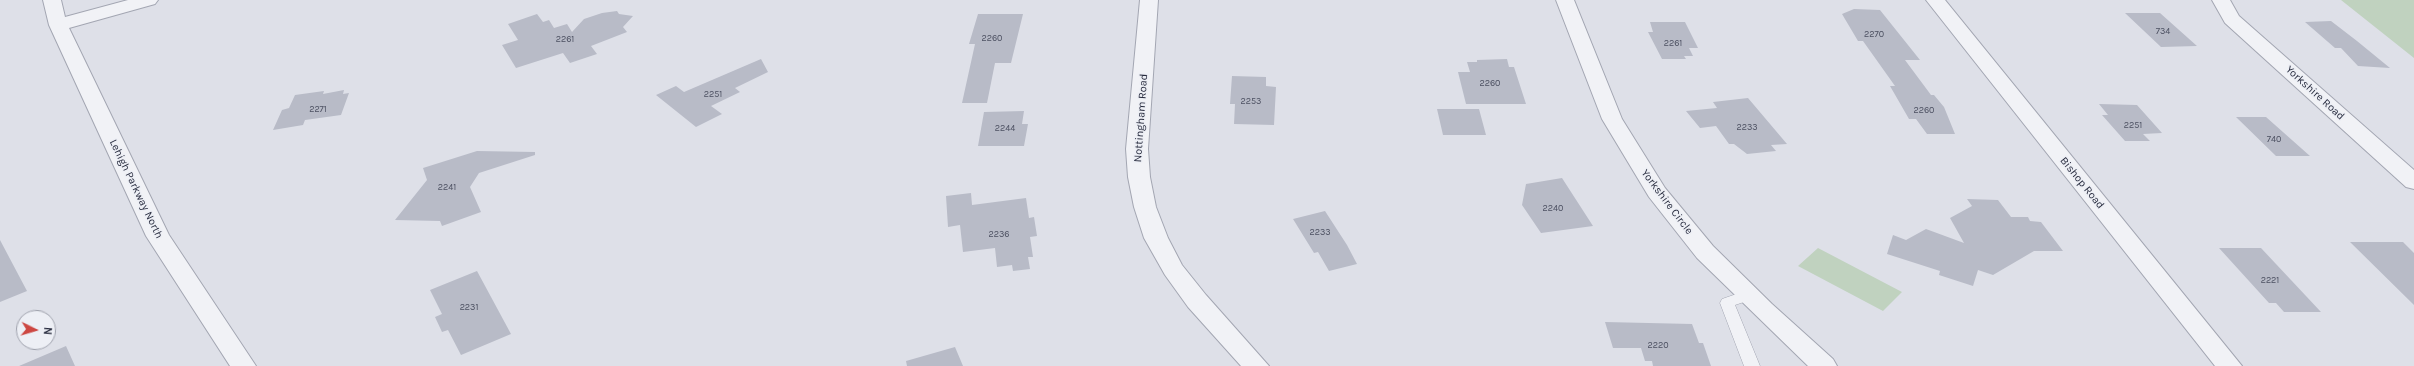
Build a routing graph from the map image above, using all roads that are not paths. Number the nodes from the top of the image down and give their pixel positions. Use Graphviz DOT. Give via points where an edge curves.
graph roads {
  1 [pos="52,0"];
  2 [pos="149,0"];
  3 [pos="1149,0"];
  4 [pos="1565,0"];
  5 [pos="1935,0"];
  6 [pos="2221,0"];
  7 [pos="58,25"];
  8 [pos="2414,182"];
  9 [pos="1748,295"];
  10 [pos="243,366"];
  11 [pos="1256,366"];
  12 [pos="1752,366"];
  13 [pos="1824,366"];
  14 [pos="2230,366"];
  1 -- 7 [label="street, Lehigh Parkway North"];
  2 -- 7 [label="street"];
  3 -- 11 [label="street, Nottingham Road" via="1137,149 1138,177 1145,207 1156,238 1173,269 1196,301"];
  4 -- 9 [label="street, Yorkshire Circle" via="1598,87 1632,154 1657,192 1705,252"];
  5 -- 14 [label="street, Bishop Road"];
  6 -- 8 [label="street, Yorkshire Road" via="2232,19"];
  7 -- 10 [label="street, Lehigh Parkway North" via="158,236"];
  9 -- 12 [label="lane" via="1726,302"];
  9 -- 13 [label="street, Yorkshire Circle"];
}
